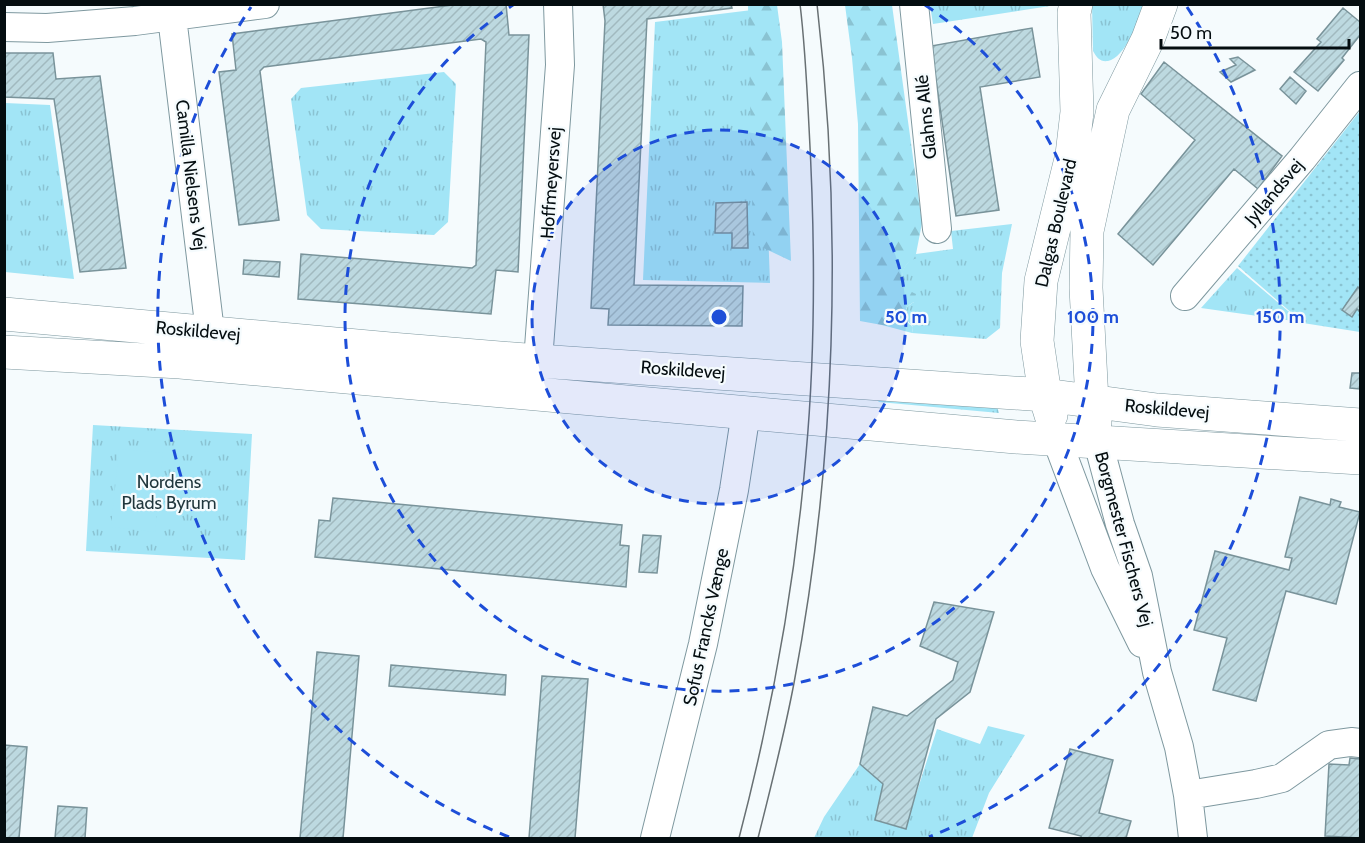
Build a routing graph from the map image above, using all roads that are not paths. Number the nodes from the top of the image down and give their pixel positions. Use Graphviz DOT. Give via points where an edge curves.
graph roads {
  1 [pos="265,4"];
  2 [pos="558,4"];
  3 [pos="914,4"];
  4 [pos="1076,4"];
  5 [pos="1161,4"];
  6 [pos="171,17"];
  7 [pos="4,27"];
  8 [pos="1360,86"];
  9 [pos="937,229"];
  10 [pos="1185,296"];
  11 [pos="4,314"];
  12 [pos="210,333"];
  13 [pos="4,352"];
  14 [pos="538,361"];
  15 [pos="750,375"];
  16 [pos="1046,395"];
  17 [pos="1092,401"];
  18 [pos="746,412"];
  19 [pos="1360,425"];
  20 [pos="1057,440"];
  21 [pos="1098,442"];
  22 [pos="1360,458"];
  23 [pos="1157,672"];
  24 [pos="1360,742"];
  25 [pos="1188,795"];
  26 [pos="655,838"];
  27 [pos="1193,838"];
  1 -- 6 [label="street"];
  2 -- 14 [label="street, Hoffmeyersvej" via="560,65"];
  3 -- 9 [label="street, Glahns Allé"];
  4 -- 16 [label="street, Dalgas Boulevard" via="1077,112 1072,155 1041,281 1037,341"];
  5 -- 17 [label="street, Dalgas Boulevard" via="1113,110 1087,231"];
  6 -- 7 [label="street" via="47,28"];
  6 -- 12 [label="street, Camilla Nielsens Vej"];
  8 -- 10 [label="street, Jyllandsvej"];
  11 -- 12 [label="street, Roskildevej"];
  12 -- 14 [label="street, Roskildevej"];
  13 -- 18 [label="street, Roskildevej" via="180,362"];
  14 -- 15 [label="street, Roskildevej"];
  15 -- 16 [label="street, Roskildevej"];
  15 -- 18 [label="street"];
  16 -- 17 [label="street, Roskildevej"];
  16 -- 20 [label="street, Dalgas Boulevard"];
  17 -- 19 [label="street, Roskildevej" via="1157,410"];
  17 -- 21 [label="street, Dalgas Boulevard"];
  18 -- 20 [label="street, Roskildevej"];
  18 -- 26 [label="street, Sofus Francks Vænge" via="697,674"];
  20 -- 21 [label="street, Roskildevej"];
  20 -- 23 [label="street, Borgmester Fischers Vej" via="1105,568"];
  21 -- 22 [label="street, Roskildevej"];
  21 -- 23 [label="street, Borgmester Fischers Vej" via="1138,576"];
  23 -- 25 [label="street, Borgmester Fischers Vej" via="1179,747"];
  24 -- 25 [label="street" via="1329,745 1282,778"];
  25 -- 27 [label="street, Borgmester Fischers Vej"];
}
